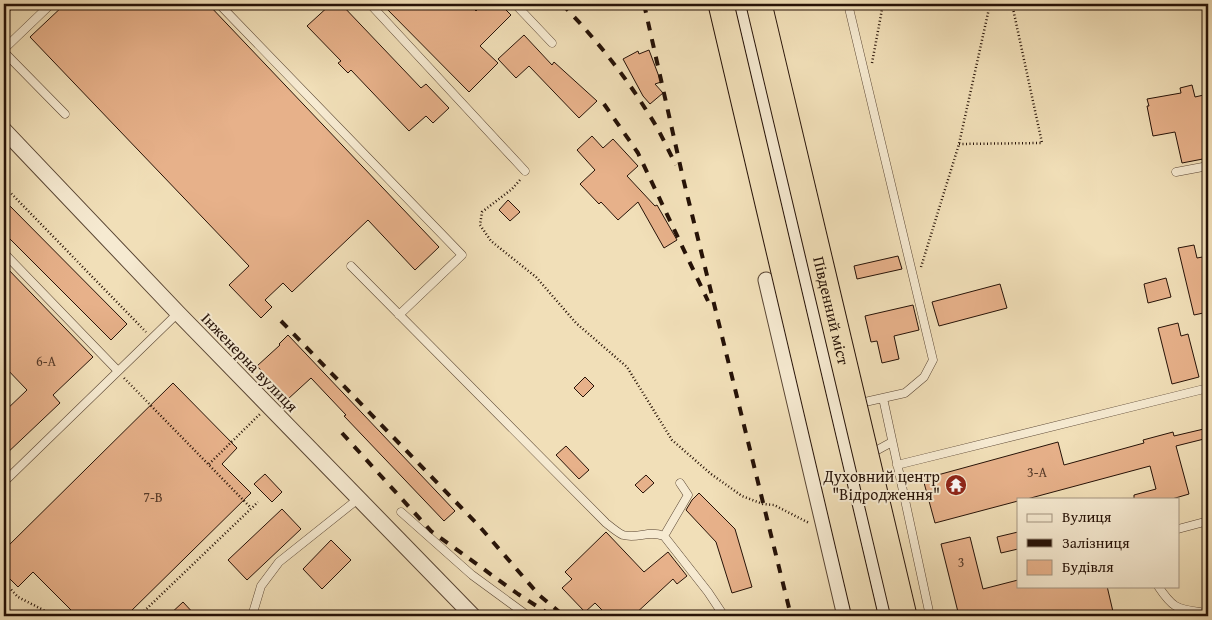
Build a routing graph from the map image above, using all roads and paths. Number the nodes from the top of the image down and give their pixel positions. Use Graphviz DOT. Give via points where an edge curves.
graph roads {
  1 [pos="51,4"];
  2 [pos="219,4"];
  3 [pos="370,4"];
  4 [pos="515,4"];
  5 [pos="721,4"];
  6 [pos="742,4"];
  7 [pos="760,4"];
  8 [pos="848,4"];
  9 [pos="883,4"];
  10 [pos="990,4"];
  11 [pos="1012,4"];
  12 [pos="552,43"];
  13 [pos="4,50"];
  14 [pos="868,89"];
  15 [pos="65,114"];
  16 [pos="4,130"];
  17 [pos="959,144"];
  18 [pos="1208,166"];
  19 [pos="525,171"];
  20 [pos="1176,172"];
  21 [pos="4,186"];
  22 [pos="4,253"];
  23 [pos="351,266"];
  24 [pos="766,280"];
  25 [pos="915,288"];
  26 [pos="178,313"];
  27 [pos="399,315"];
  28 [pos="152,338"];
  29 [pos="118,371"];
  30 [pos="1208,388"];
  31 [pos="883,398"];
  32 [pos="837,409"];
  33 [pos="262,411"];
  34 [pos="892,442"];
  35 [pos="209,464"];
  36 [pos="850,464"];
  37 [pos="897,465"];
  38 [pos="4,482"];
  39 [pos="680,483"];
  40 [pos="358,498"];
  41 [pos="258,502"];
  42 [pos="251,508"];
  43 [pos="402,512"];
  44 [pos="1208,521"];
  45 [pos="809,524"];
  46 [pos="1180,528"];
  47 [pos="664,536"];
  48 [pos="4,582"];
  49 [pos="1159,588"];
  50 [pos="55,616"];
  51 [pos="139,616"];
  52 [pos="252,616"];
  53 [pos="473,616"];
  54 [pos="528,616"];
  55 [pos="724,616"];
  56 [pos="845,616"];
  57 [pos="865,616"];
  58 [pos="886,616"];
  59 [pos="904,616"];
  60 [pos="930,616"];
  61 [pos="1204,616"];
  1 -- 13 [label="lane"];
  2 -- 27 [label="lane" via="462,255"];
  3 -- 19 [label="lane"];
  4 -- 12 [label="lane"];
  5 -- 57 [label="highway, bridge"];
  6 -- 32 [label="street"];
  7 -- 59 [label="highway, Південний міст, bridge"];
  8 -- 14 [label="lane"];
  9 -- 14 [label="path"];
  10 -- 17 [label="path"];
  11 -- 17 [label="path" via="1042,143"];
  13 -- 15 [label="lane"];
  14 -- 25 [label="lane"];
  16 -- 26 [label="street, Інженерна вулиця"];
  17 -- 25 [label="path"];
  18 -- 20 [label="lane"];
  19 -- 45 [label="path" via="512,189 482,212 480,225 491,241 536,277 576,323 627,367 672,440 710,474 742,496 774,505"];
  21 -- 28 [label="path"];
  22 -- 29 [label="lane"];
  23 -- 27 [label="lane"];
  24 -- 56 [label="street"];
  25 -- 31 [label="lane" via="933,360 924,377 905,393"];
  26 -- 28 [label="lane"];
  26 -- 40 [label="street, Інженерна вулиця"];
  27 -- 47 [label="lane" via="606,523 622,534 638,536 654,532"];
  28 -- 29 [label="lane"];
  29 -- 35 [label="path"];
  29 -- 38 [label="lane"];
  30 -- 37 [label="lane"];
  31 -- 32 [label="lane"];
  31 -- 34 [label="lane"];
  32 -- 36 [label="street"];
  33 -- 35 [label="path"];
  34 -- 36 [label="lane"];
  34 -- 37 [label="lane"];
  35 -- 42 [label="path"];
  36 -- 58 [label="street"];
  37 -- 60 [label="lane"];
  39 -- 47 [label="lane" via="688,495"];
  40 -- 52 [label="lane" via="279,562 261,586"];
  40 -- 53 [label="street, Інженерна вулиця"];
  41 -- 42 [label="path"];
  42 -- 51 [label="path"];
  43 -- 54 [label="lane" via="472,574"];
  44 -- 46 [label="lane"];
  47 -- 55 [label="lane"];
  48 -- 50 [label="path" via="18,597"];
  49 -- 61 [label="lane" via="1168,601 1181,610 1200,612"];
}
